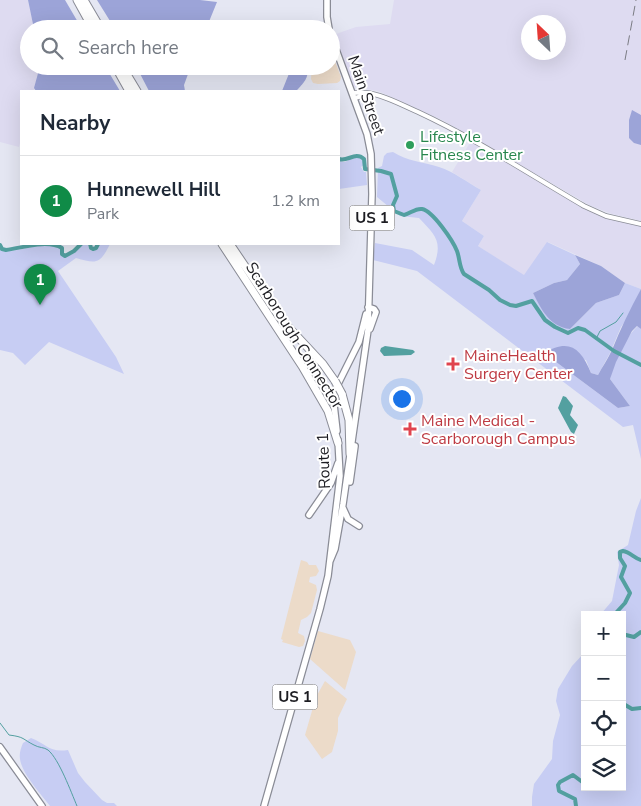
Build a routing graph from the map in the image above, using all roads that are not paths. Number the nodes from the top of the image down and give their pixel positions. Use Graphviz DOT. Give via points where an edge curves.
graph roads {
  1 [pos="77,0"];
  2 [pos="84,0"];
  3 [pos="327,0"];
  4 [pos="88,20"];
  5 [pos="96,20"];
  6 [pos="328,20"];
  7 [pos="340,59"];
  8 [pos="120,75"];
  9 [pos="127,75"];
  10 [pos="128,90"];
  11 [pos="136,90"];
  12 [pos="354,95"];
  13 [pos="371,165"];
  14 [pos="641,224"];
  15 [pos="223,245"];
  16 [pos="231,245"];
  17 [pos="368,307"];
  18 [pos="361,384"];
  19 [pos="339,447"];
  20 [pos="350,454"];
  21 [pos="343,501"];
  22 [pos="308,515"];
  23 [pos="359,526"];
  24 [pos="330,561"];
  25 [pos="0,747"];
  26 [pos="42,806"];
  27 [pos="264,806"];
  1 -- 4 [label="highway"];
  2 -- 5 [label="highway"];
  3 -- 6 [label="main road"];
  7 -- 12 [label="main road, Main Street / US 1"];
  8 -- 10 [label="highway"];
  9 -- 11 [label="highway"];
  12 -- 13 [label="main road, Main Street / US 1" via="367,134"];
  12 -- 14 [label="street" via="386,97 455,130 584,206"];
  13 -- 17 [label="main road, Route 1 / US 1"];
  15 -- 19 [label="highway, Scarborough Connector" via="302,366 326,408"];
  16 -- 20 [label="highway, Scarborough Connector, bridge" via="280,318 335,380 349,420"];
  17 -- 18 [label="main road, Route 1 / US 1"];
  17 -- 19 [label="main road, Route 1 / US 1" via="358,342 335,396 334,416"];
  18 -- 20 [label="main road, Route 1 / US 1"];
  18 -- 21 [label="main road" via="353,463"];
  19 -- 22 [label="main road" via="334,478"];
  19 -- 24 [label="main road, Route 1 / US 1" via="340,482"];
  20 -- 21 [label="main road, Route 1 / US 1"];
  21 -- 23 [label="main road" via="347,517"];
  21 -- 24 [label="main road, Route 1 / US 1"];
  24 -- 27 [label="main road, Route 1 / US 1" via="322,603"];
  25 -- 26 [label="main road"];
}
